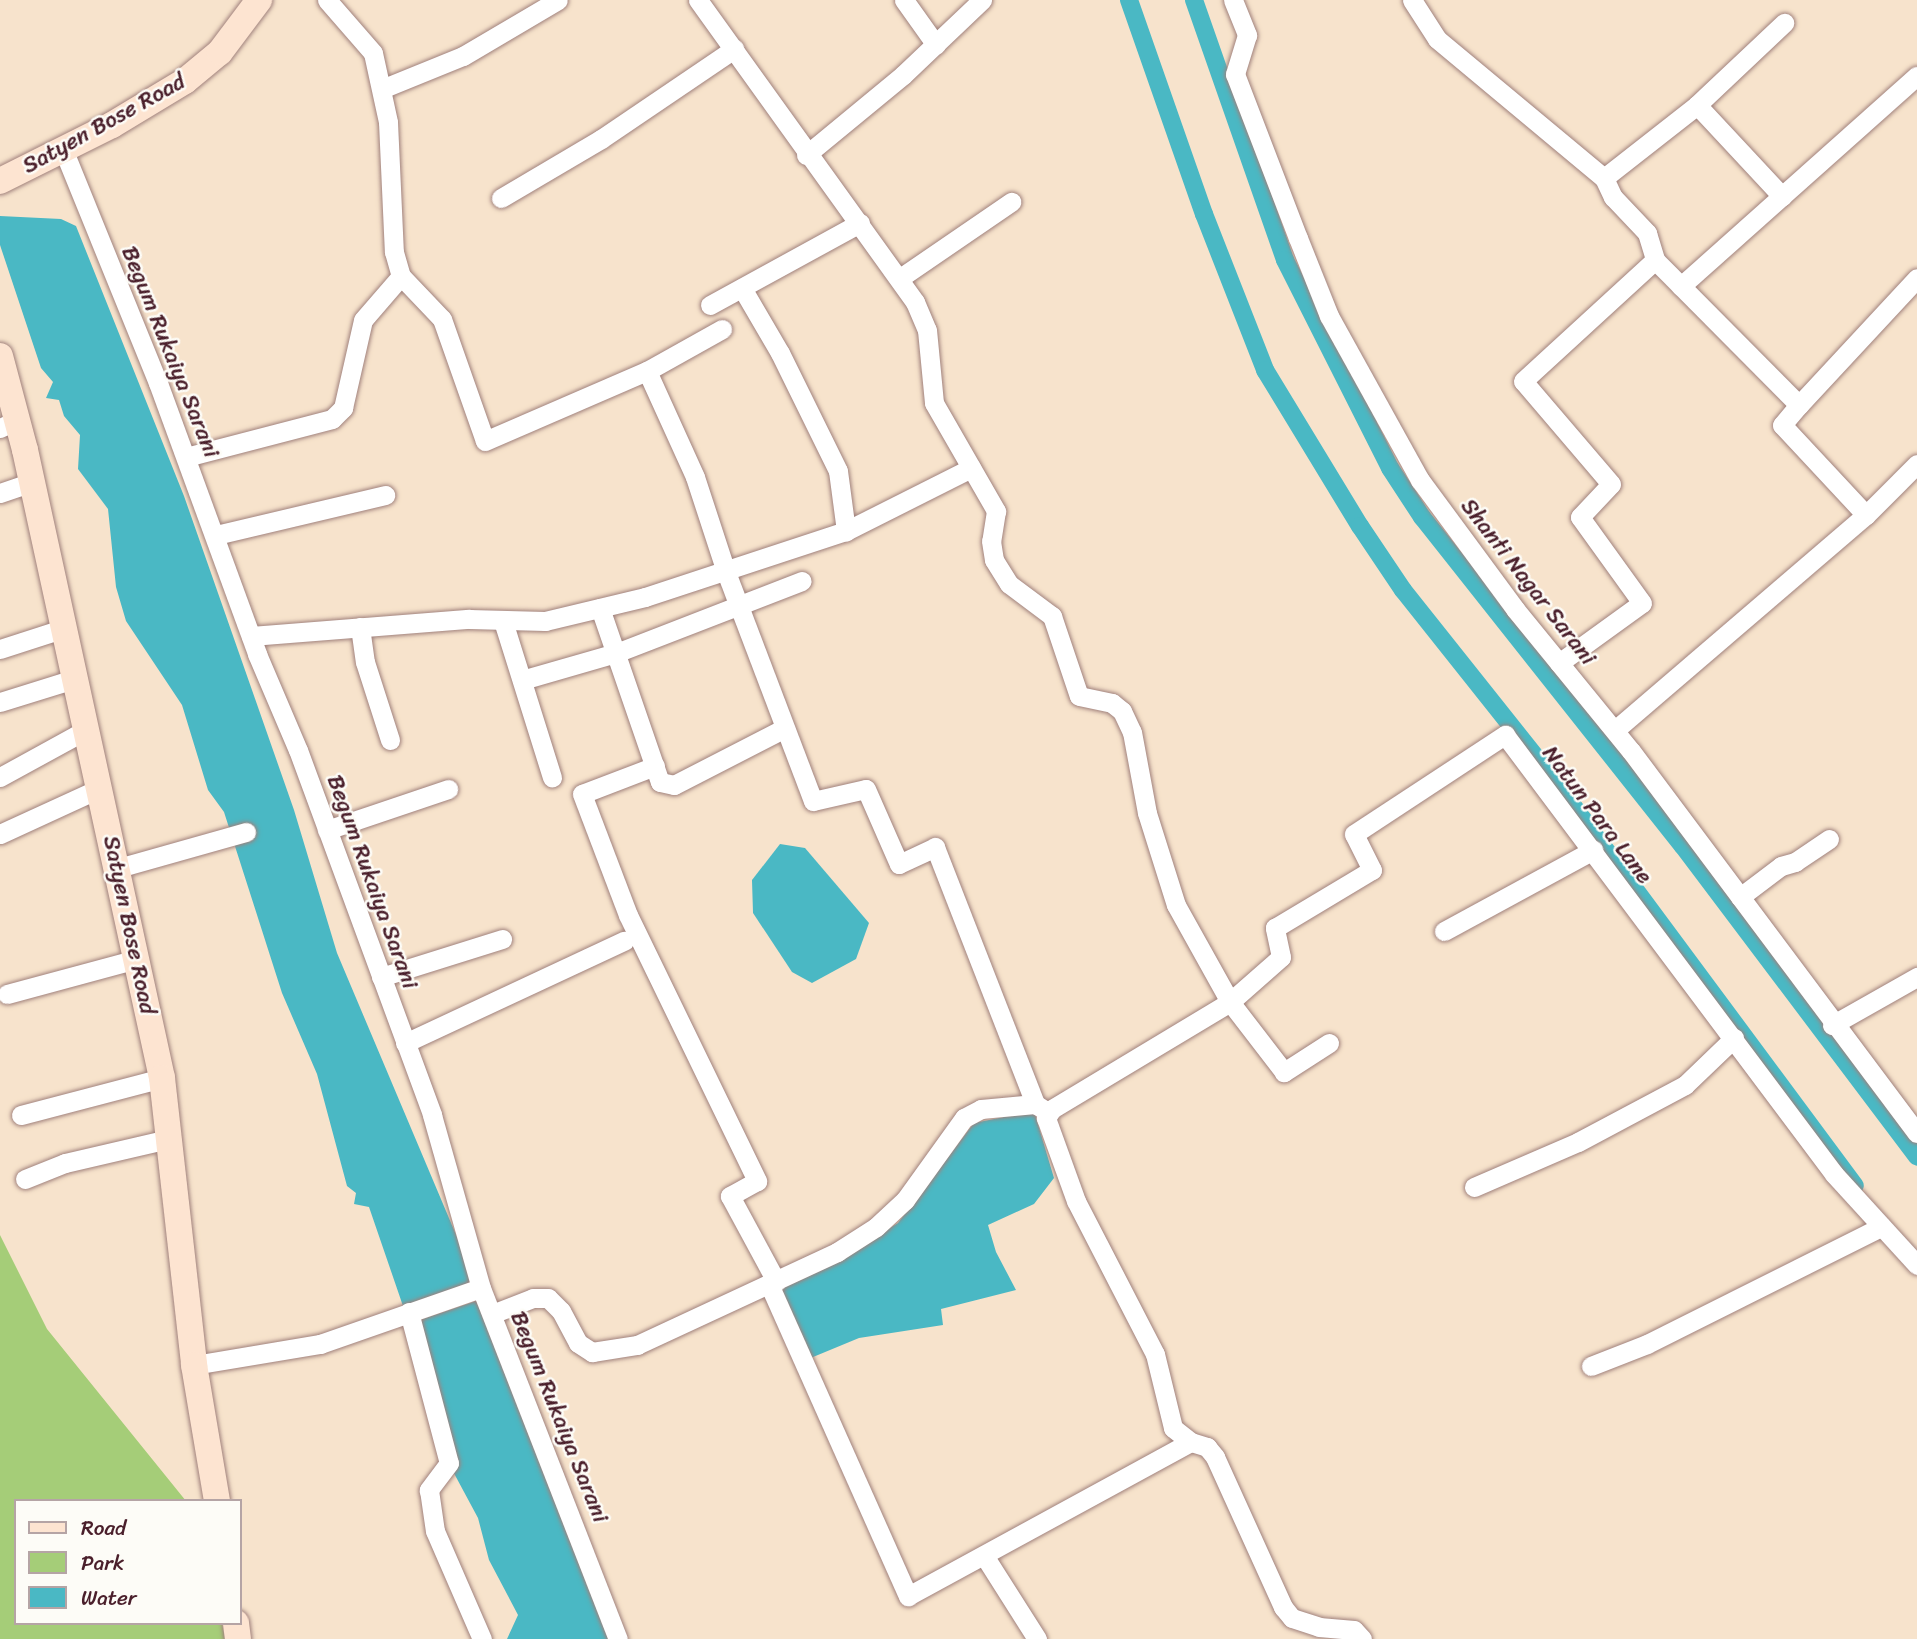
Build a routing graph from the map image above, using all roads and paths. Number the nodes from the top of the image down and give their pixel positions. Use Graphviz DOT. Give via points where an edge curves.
graph roads {
  1 [pos="259,0"];
  2 [pos="327,0"];
  3 [pos="558,0"];
  4 [pos="698,0"];
  5 [pos="904,0"];
  6 [pos="982,0"];
  7 [pos="1233,0"];
  8 [pos="1412,0"];
  9 [pos="1784,23"];
  10 [pos="936,45"];
  11 [pos="734,49"];
  12 [pos="1917,76"];
  13 [pos="384,88"];
  14 [pos="1697,105"];
  15 [pos="62,149"];
  16 [pos="806,155"];
  17 [pos="1604,178"];
  18 [pos="0,181"];
  19 [pos="1782,196"];
  20 [pos="501,198"];
  21 [pos="1011,202"];
  22 [pos="860,223"];
  23 [pos="1655,260"];
  24 [pos="401,276"];
  25 [pos="900,278"];
  26 [pos="1917,278"];
  27 [pos="1681,286"];
  28 [pos="742,288"];
  29 [pos="710,306"];
  30 [pos="722,329"];
  31 [pos="0,356"];
  32 [pos="647,371"];
  33 [pos="1799,405"];
  34 [pos="9,424"];
  35 [pos="187,457"];
  36 [pos="1917,464"];
  37 [pos="971,468"];
  38 [pos="32,482"];
  39 [pos="0,493"];
  40 [pos="385,495"];
  41 [pos="1866,515"];
  42 [pos="846,531"];
  43 [pos="216,535"];
  44 [pos="726,572"];
  45 [pos="802,582"];
  46 [pos="738,605"];
  47 [pos="600,608"];
  48 [pos="503,621"];
  49 [pos="360,626"];
  50 [pos="62,629"];
  51 [pos="251,636"];
  52 [pos="0,649"];
  53 [pos="615,653"];
  54 [pos="1559,663"];
  55 [pos="74,679"];
  56 [pos="522,680"];
  57 [pos="0,702"];
  58 [pos="783,729"];
  59 [pos="86,730"];
  60 [pos="1615,730"];
  61 [pos="390,740"];
  62 [pos="654,766"];
  63 [pos="0,777"];
  64 [pos="552,777"];
  65 [pos="100,788"];
  66 [pos="448,789"];
  67 [pos="327,830"];
  68 [pos="246,832"];
  69 [pos="0,834"];
  70 [pos="1829,839"];
  71 [pos="1593,850"];
  72 [pos="118,868"];
  73 [pos="1740,897"];
  74 [pos="1444,931"];
  75 [pos="502,939"];
  76 [pos="624,941"];
  77 [pos="137,959"];
  78 [pos="381,977"];
  79 [pos="1917,977"];
  80 [pos="7,994"];
  81 [pos="1230,1002"];
  82 [pos="1832,1025"];
  83 [pos="1734,1038"];
  84 [pos="405,1043"];
  85 [pos="1329,1044"];
  86 [pos="162,1078"];
  87 [pos="1042,1108"];
  88 [pos="21,1115"];
  89 [pos="1917,1133"];
  90 [pos="168,1139"];
  91 [pos="25,1179"];
  92 [pos="1474,1187"];
  93 [pos="1881,1227"];
  94 [pos="1917,1265"];
  95 [pos="773,1283"];
  96 [pos="481,1288"];
  97 [pos="409,1312"];
  98 [pos="492,1314"];
  99 [pos="194,1365"];
  100 [pos="1591,1366"];
  101 [pos="1191,1442"];
  102 [pos="217,1499"];
  103 [pos="985,1556"];
  104 [pos="482,1639"];
  105 [pos="618,1639"];
  106 [pos="1037,1639"];
  107 [pos="1362,1639"];
  1 -- 15 [label="main road, Satyen Bose Road" via="220,51 185,81"];
  2 -- 13 [label="street" via="373,53"];
  3 -- 13 [label="street" via="463,56"];
  4 -- 11 [label="street"];
  5 -- 10 [label="street"];
  6 -- 10 [label="street"];
  7 -- 54 [label="street, Shanti Nagar Sarani" via="1247,35 1234,74 1329,316 1420,480"];
  8 -- 17 [label="street" via="1437,39"];
  9 -- 14 [label="street"];
  10 -- 16 [label="street"];
  11 -- 16 [label="street"];
  11 -- 20 [label="street" via="601,139"];
  12 -- 19 [label="street"];
  13 -- 24 [label="street" via="394,252"];
  14 -- 17 [label="street"];
  14 -- 19 [label="street"];
  15 -- 18 [label="main road, Satyen Bose Road"];
  15 -- 35 [label="street, Begum Rukaiya Sarani"];
  16 -- 22 [label="street"];
  17 -- 23 [label="street" via="1613,197 1647,233"];
  19 -- 27 [label="street"];
  21 -- 25 [label="street"];
  22 -- 25 [label="street"];
  22 -- 28 [label="street"];
  23 -- 27 [label="street"];
  23 -- 54 [label="street" via="1523,381 1611,484 1580,517 1643,603"];
  24 -- 32 [label="street" via="442,319 485,441"];
  24 -- 35 [label="street" via="363,320 343,408 332,419"];
  25 -- 37 [label="street" via="927,330 934,403"];
  26 -- 33 [label="street"];
  27 -- 33 [label="street"];
  28 -- 29 [label="street"];
  28 -- 42 [label="street" via="838,471"];
  30 -- 32 [label="street"];
  31 -- 34 [label="main road, Satyen Bose Road"];
  32 -- 44 [label="street" via="695,477"];
  33 -- 41 [label="street" via="1782,425"];
  34 -- 38 [label="main road, Satyen Bose Road"];
  35 -- 43 [label="street, Begum Rukaiya Sarani"];
  36 -- 41 [label="street"];
  37 -- 42 [label="street"];
  37 -- 81 [label="street" via="996,510 991,541 994,560 1009,583 1052,616 1079,696 1112,703 1122,711 1132,732 1147,813 1176,905"];
  38 -- 39 [label="street"];
  38 -- 50 [label="main road, Satyen Bose Road"];
  40 -- 43 [label="street"];
  41 -- 60 [label="street"];
  42 -- 44 [label="street"];
  43 -- 51 [label="street, Begum Rukaiya Sarani"];
  44 -- 46 [label="street"];
  44 -- 47 [label="street"];
  45 -- 46 [label="street"];
  46 -- 53 [label="street"];
  46 -- 58 [label="street"];
  47 -- 48 [label="street" via="545,621"];
  47 -- 53 [label="street"];
  48 -- 49 [label="street"];
  48 -- 56 [label="street"];
  49 -- 51 [label="street"];
  49 -- 61 [label="street" via="365,662"];
  50 -- 52 [label="street"];
  50 -- 55 [label="main road, Satyen Bose Road"];
  51 -- 67 [label="street, Begum Rukaiya Sarani"];
  53 -- 56 [label="street"];
  53 -- 62 [label="street"];
  54 -- 60 [label="street, Shanti Nagar Sarani"];
  55 -- 57 [label="street"];
  55 -- 59 [label="main road, Satyen Bose Road"];
  56 -- 64 [label="street"];
  58 -- 62 [label="street" via="674,785 660,782"];
  58 -- 87 [label="street" via="813,801 866,789 899,864 935,847"];
  59 -- 63 [label="street"];
  59 -- 65 [label="main road, Satyen Bose Road"];
  60 -- 73 [label="street, Shanti Nagar Sarani"];
  62 -- 95 [label="street" via="582,794 628,915 757,1181 730,1196"];
  65 -- 69 [label="street"];
  65 -- 72 [label="main road, Satyen Bose Road"];
  66 -- 67 [label="street"];
  67 -- 78 [label="street, Begum Rukaiya Sarani"];
  68 -- 72 [label="street"];
  70 -- 73 [label="street" via="1796,862 1780,866"];
  71 -- 74 [label="street"];
  71 -- 81 [label="street, Natun Para Lane" via="1505,735 1354,834 1372,870 1275,928 1281,957"];
  71 -- 83 [label="street, Natun Para Lane"];
  72 -- 77 [label="main road, Satyen Bose Road"];
  73 -- 82 [label="street, Shanti Nagar Sarani"];
  75 -- 78 [label="street"];
  76 -- 84 [label="street"];
  77 -- 80 [label="street"];
  77 -- 86 [label="main road, Satyen Bose Road"];
  78 -- 84 [label="street, Begum Rukaiya Sarani"];
  79 -- 82 [label="street"];
  81 -- 85 [label="street" via="1284,1072"];
  81 -- 87 [label="street"];
  82 -- 89 [label="street, Shanti Nagar Sarani"];
  83 -- 92 [label="street" via="1685,1086 1578,1142"];
  83 -- 93 [label="street, Natun Para Lane" via="1834,1174"];
  84 -- 96 [label="street, Begum Rukaiya Sarani" via="432,1115"];
  86 -- 88 [label="street"];
  86 -- 90 [label="main road, Satyen Bose Road"];
  87 -- 95 [label="street" via="981,1109 964,1118 950,1143 890,1217 836,1252"];
  87 -- 101 [label="street" via="1076,1202 1155,1354 1173,1428"];
  90 -- 91 [label="street" via="65,1163"];
  90 -- 99 [label="main road, Satyen Bose Road"];
  93 -- 94 [label="street, Natun Para Lane"];
  93 -- 100 [label="street" via="1647,1344"];
  95 -- 98 [label="street" via="665,1334 592,1353 578,1343 561,1311 548,1298 533,1298"];
  95 -- 103 [label="street" via="908,1596"];
  96 -- 97 [label="street"];
  96 -- 98 [label="street, Begum Rukaiya Sarani"];
  97 -- 99 [label="street" via="320,1344"];
  97 -- 104 [label="street" via="449,1463 429,1490 435,1531"];
  98 -- 105 [label="street, Begum Rukaiya Sarani"];
  99 -- 102 [label="main road, Satyen Bose Road"];
  101 -- 103 [label="street"];
  101 -- 107 [label="street" via="1208,1447 1215,1457 1292,1618 1319,1627 1354,1630"];
  103 -- 106 [label="street"];
}
